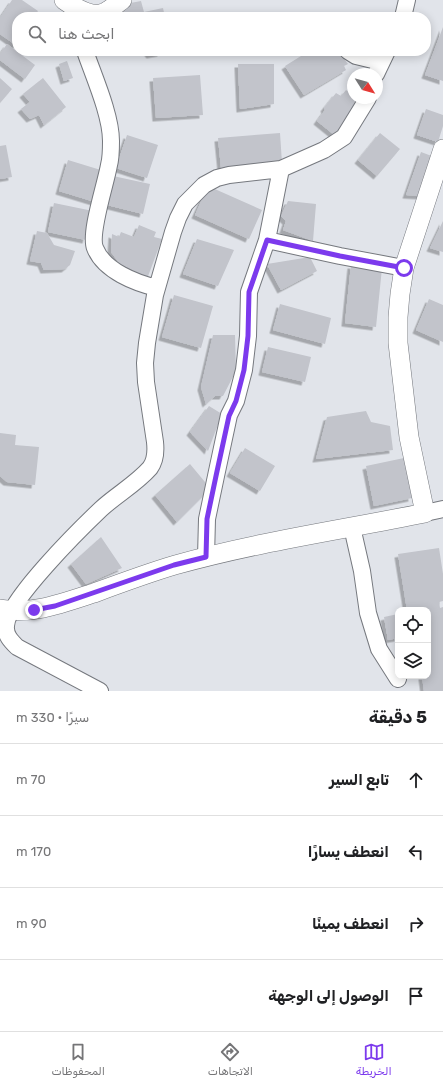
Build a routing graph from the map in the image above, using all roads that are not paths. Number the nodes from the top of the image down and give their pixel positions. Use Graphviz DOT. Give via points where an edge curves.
graph roads {
  1 [pos="122,0"];
  2 [pos="407,0"];
  3 [pos="73,8"];
  4 [pos="88,12"];
  5 [pos="104,12"];
  6 [pos="404,12"];
  7 [pos="87,56"];
  8 [pos="356,56"];
  9 [pos="381,62"];
  10 [pos="364,104"];
  11 [pos="443,149"];
  12 [pos="281,169"];
  13 [pos="267,240"];
  14 [pos="404,268"];
  15 [pos="157,288"];
  16 [pos="443,509"];
  17 [pos="424,513"];
  18 [pos="352,528"];
  19 [pos="206,557"];
  20 [pos="6,610"];
  21 [pos="395,674"];
  22 [pos="100,691"];
  1 -- 5 [label="street"];
  2 -- 6 [label="street"];
  3 -- 4 [label="street"];
  7 -- 15 [label="street" via="109,123 111,141 110,165 99,208 95,248 105,262 127,278"];
  8 -- 9 [label="street"];
  10 -- 12 [label="street" via="344,137 324,150"];
  11 -- 14 [label="street"];
  12 -- 13 [label="street"];
  12 -- 15 [label="street" via="217,178 194,194 178,218"];
  13 -- 14 [label="street"];
  13 -- 19 [label="street" via="249,292 244,370 236,401 229,416 214,483 207,519"];
  14 -- 17 [label="street" via="398,317 398,343 409,437"];
  15 -- 20 [label="street" via="145,363 156,451 154,459 142,475 101,508"];
  16 -- 17 [label="street"];
  17 -- 18 [label="street"];
  18 -- 19 [label="street"];
  18 -- 21 [label="street" via="368,613 379,649"];
  19 -- 20 [label="street" via="174,565 55,606 34,610"];
  20 -- 22 [label="street" via="8,637 17,647"];
}
